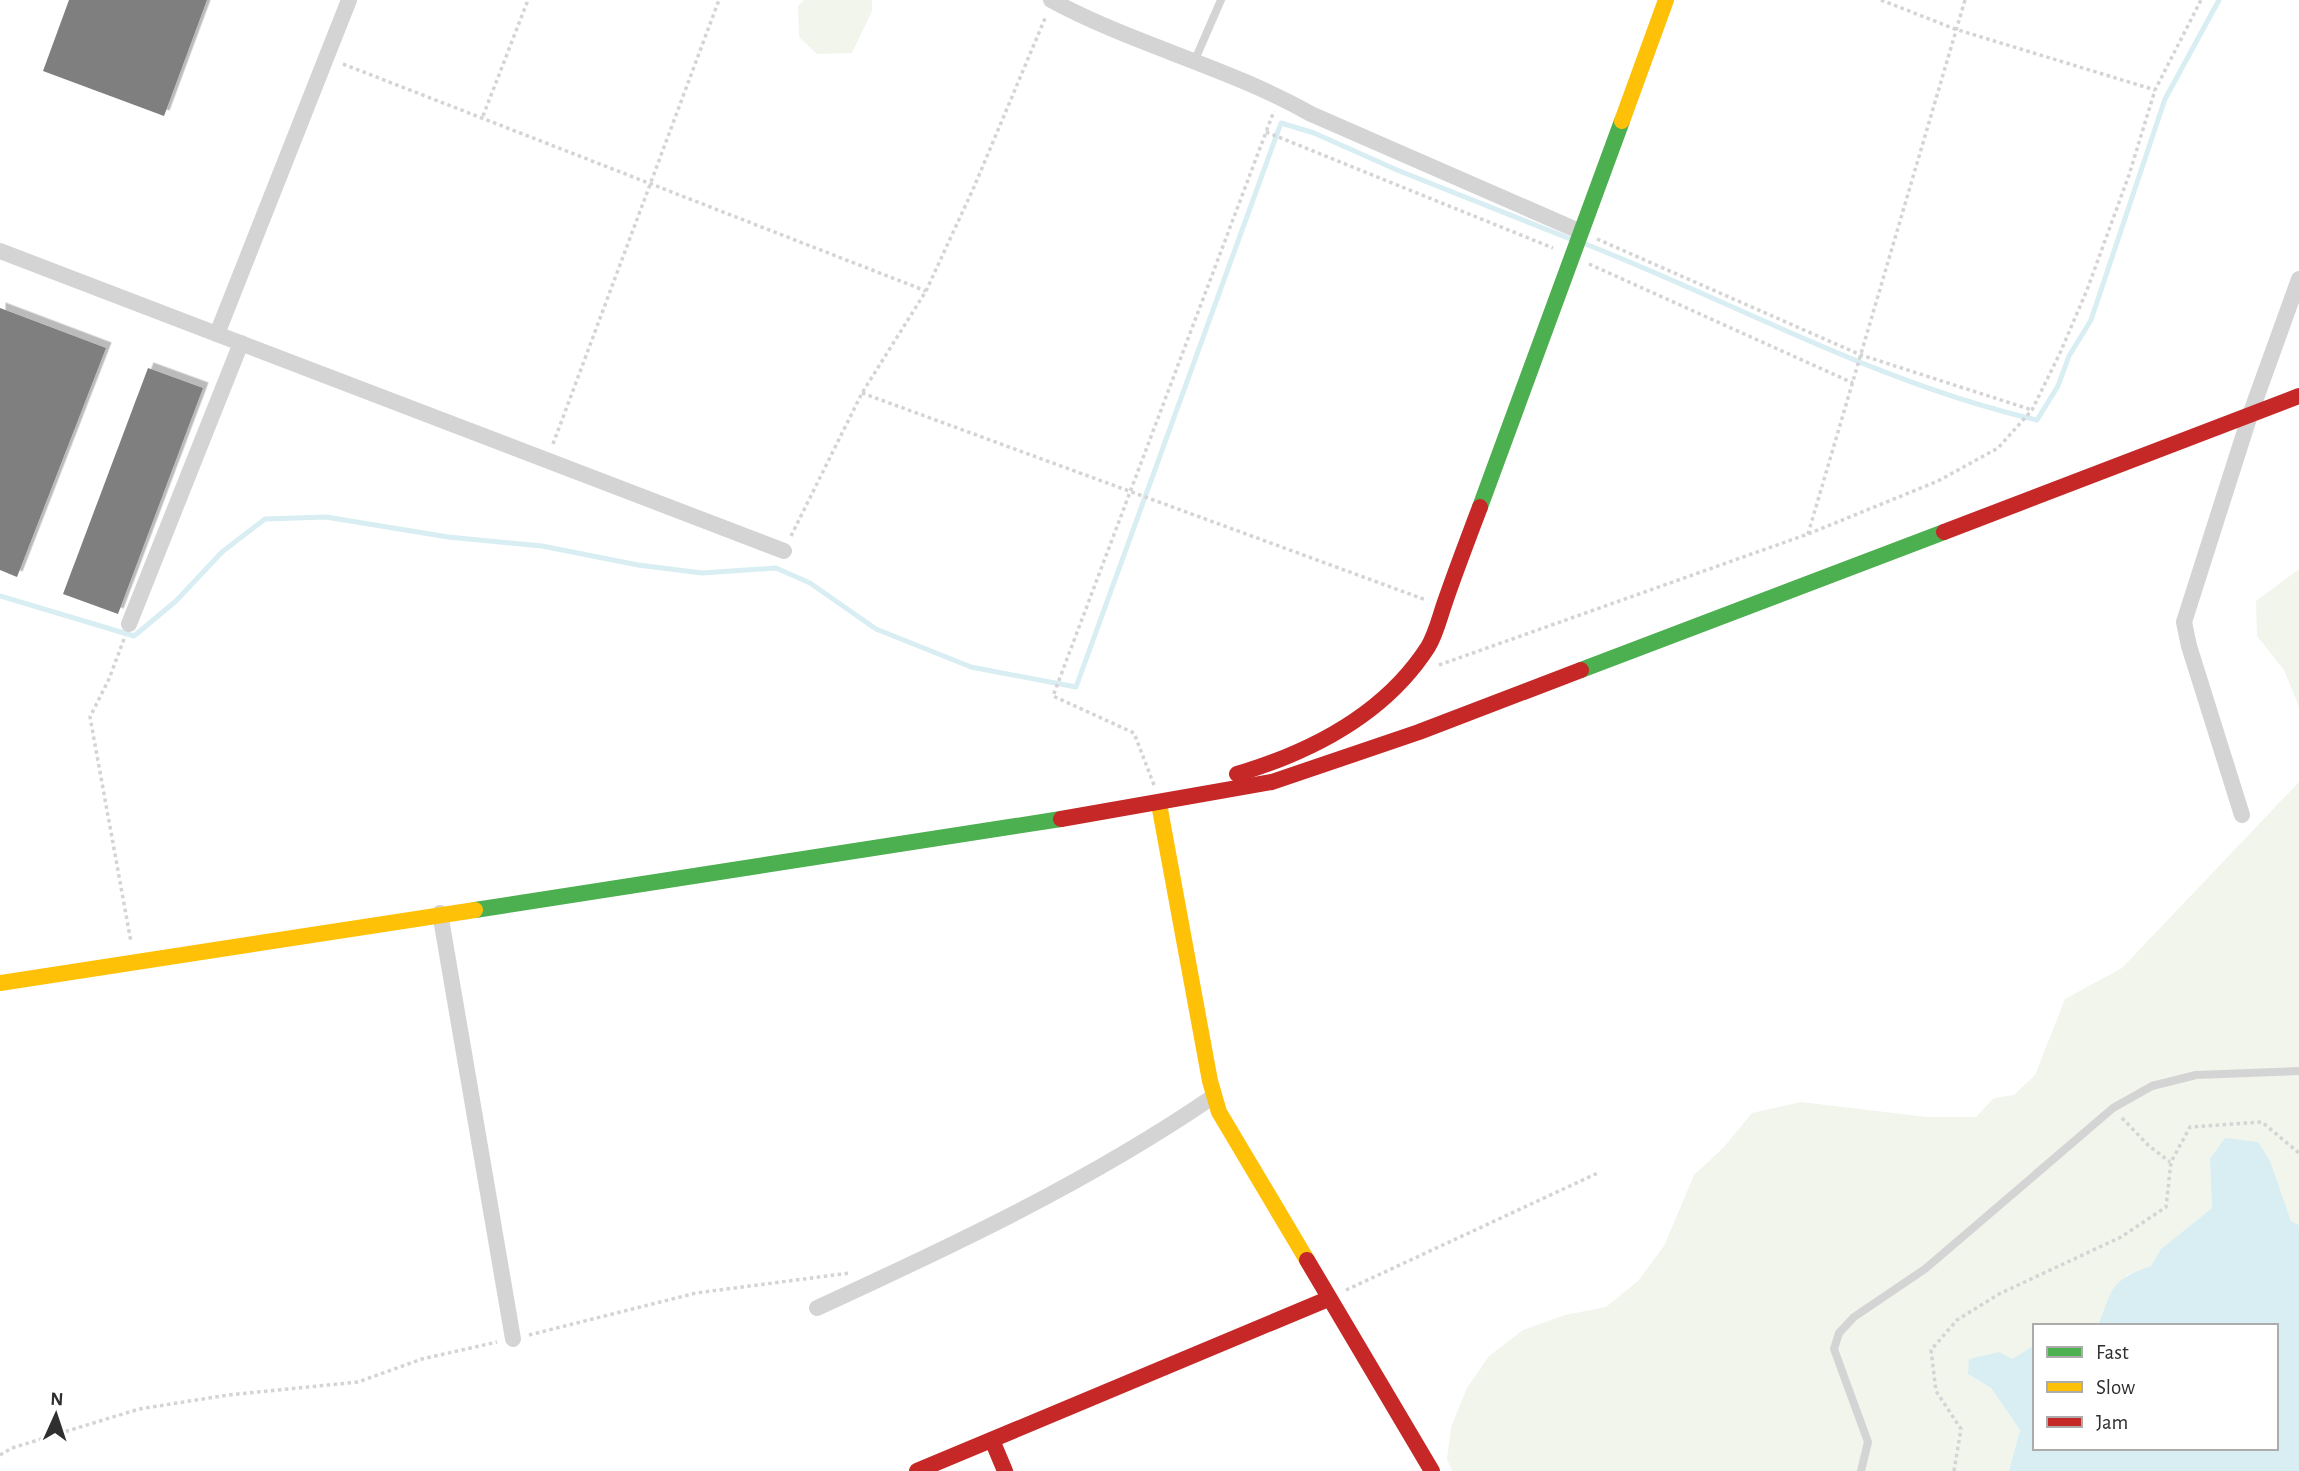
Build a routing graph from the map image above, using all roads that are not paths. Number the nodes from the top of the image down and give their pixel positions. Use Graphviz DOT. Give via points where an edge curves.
graph roads {
  1 [pos="349,0"];
  2 [pos="1221,0"];
  3 [pos="1666,0"];
  4 [pos="1051,1"];
  5 [pos="1194,62"];
  6 [pos="1580,231"];
  7 [pos="0,251"];
  8 [pos="2299,279"];
  9 [pos="217,334"];
  10 [pos="241,343"];
  11 [pos="2299,396"];
  12 [pos="2250,415"];
  13 [pos="784,551"];
  14 [pos="129,624"];
  15 [pos="1220,791"];
  16 [pos="1159,804"];
  17 [pos="2242,815"];
  18 [pos="440,913"];
  19 [pos="0,983"];
  20 [pos="2299,1071"];
  21 [pos="1214,1097"];
  22 [pos="1328,1298"];
  23 [pos="817,1308"];
  24 [pos="513,1339"];
  25 [pos="992,1440"];
  26 [pos="917,1471"];
  27 [pos="1005,1471"];
  28 [pos="1432,1471"];
  29 [pos="1861,1471"];
  1 -- 9 [label="street"];
  2 -- 5 [label="lane"];
  3 -- 6 [label="street"];
  4 -- 5 [label="street"];
  5 -- 6 [label="street"];
  6 -- 15 [label="street" via="1429,645 1407,676 1341,733 1266,767 1221,779"];
  7 -- 9 [label="street"];
  8 -- 12 [label="street"];
  9 -- 10 [label="street"];
  10 -- 13 [label="street"];
  10 -- 14 [label="street"];
  11 -- 12 [label="street"];
  12 -- 15 [label="street" via="1419,732 1272,782"];
  12 -- 17 [label="street" via="2184,622"];
  15 -- 16 [label="street"];
  16 -- 18 [label="street"];
  16 -- 21 [label="street"];
  18 -- 19 [label="street"];
  18 -- 24 [label="street"];
  20 -- 29 [label="lane" via="2196,1075 2152,1086 2113,1108 1925,1269 1854,1317 1839,1333 1835,1349 1868,1442"];
  21 -- 22 [label="street"];
  21 -- 23 [label="street" via="1158,1135 991,1227"];
  22 -- 25 [label="street"];
  22 -- 28 [label="street"];
  25 -- 26 [label="street"];
  25 -- 27 [label="street"];
}
